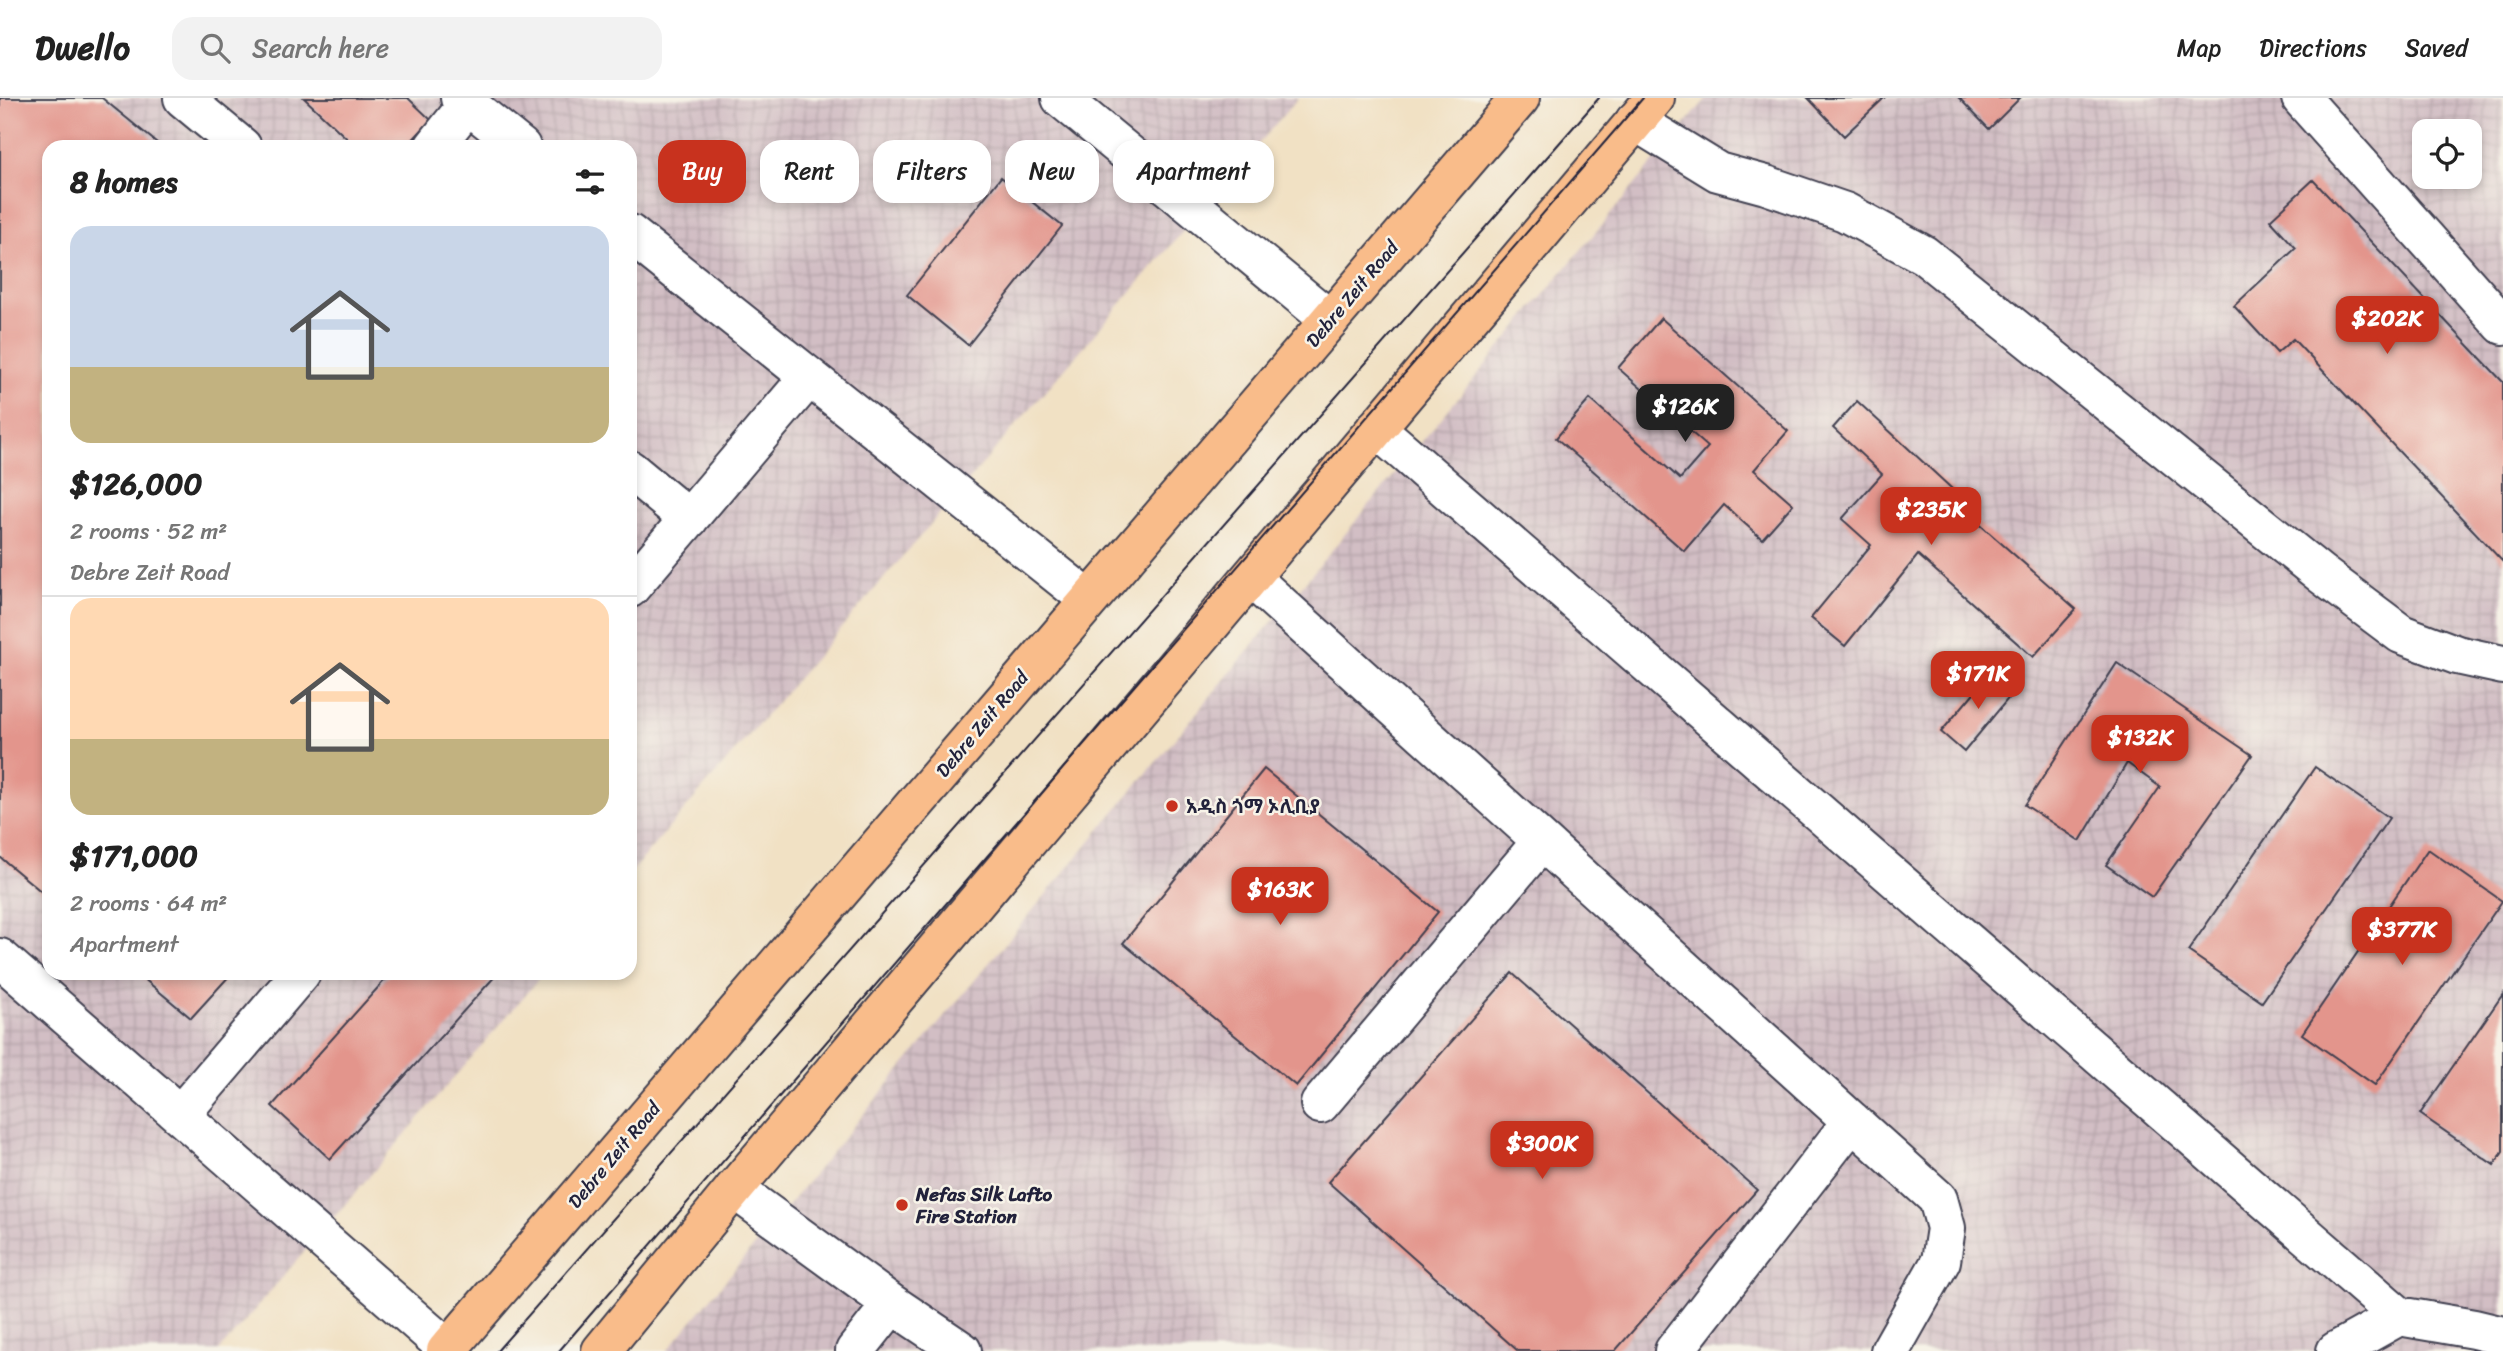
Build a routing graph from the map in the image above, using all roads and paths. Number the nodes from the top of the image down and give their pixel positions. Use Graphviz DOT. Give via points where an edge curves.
graph roads {
  1 [pos="183,98"];
  2 [pos="1061,98"];
  3 [pos="1520,98"];
  4 [pos="2301,98"];
  5 [pos="464,101"];
  6 [pos="1645,110"];
  7 [pos="234,140"];
  8 [pos="439,140"];
  9 [pos="513,140"];
  10 [pos="637,240"];
  11 [pos="1330,320"];
  12 [pos="2503,325"];
  13 [pos="810,377"];
  14 [pos="1376,428"];
  15 [pos="637,476"];
  16 [pos="689,519"];
  17 [pos="1251,578"];
  18 [pos="637,580"];
  19 [pos="1088,599"];
  20 [pos="2503,665"];
  21 [pos="1542,841"];
  22 [pos="0,958"];
  23 [pos="295,980"];
  24 [pos="1320,1104"];
  25 [pos="180,1115"];
  26 [pos="1852,1121"];
  27 [pos="734,1189"];
  28 [pos="892,1304"];
  29 [pos="2399,1316"];
  30 [pos="2503,1336"];
  31 [pos="447,1350"];
  32 [pos="601,1351"];
  33 [pos="855,1351"];
  34 [pos="962,1351"];
  35 [pos="1674,1351"];
  36 [pos="1890,1351"];
  37 [pos="2336,1351"];
  1 -- 7 [label="lane"];
  2 -- 11 [label="lane"];
  3 -- 11 [label="main road, Debre Zeit Road"];
  4 -- 12 [label="lane"];
  5 -- 8 [label="lane"];
  5 -- 9 [label="lane"];
  6 -- 14 [label="main road"];
  6 -- 20 [label="lane" via="1718,172 1845,212 1924,255 2401,634 2457,655"];
  10 -- 13 [label="lane"];
  11 -- 19 [label="main road, Debre Zeit Road"];
  13 -- 16 [label="lane"];
  13 -- 19 [label="lane"];
  14 -- 17 [label="main road"];
  14 -- 29 [label="lane"];
  15 -- 16 [label="lane"];
  16 -- 18 [label="lane"];
  17 -- 21 [label="lane"];
  17 -- 27 [label="main road"];
  19 -- 31 [label="main road, Debre Zeit Road"];
  21 -- 24 [label="lane"];
  21 -- 26 [label="lane"];
  22 -- 25 [label="lane"];
  23 -- 25 [label="lane"];
  25 -- 31 [label="lane"];
  26 -- 35 [label="lane"];
  26 -- 36 [label="lane" via="1938,1199 1946,1228 1941,1261"];
  27 -- 28 [label="lane"];
  27 -- 32 [label="main road"];
  28 -- 33 [label="lane"];
  28 -- 34 [label="lane"];
  29 -- 30 [label="lane"];
  29 -- 37 [label="lane"];
}
